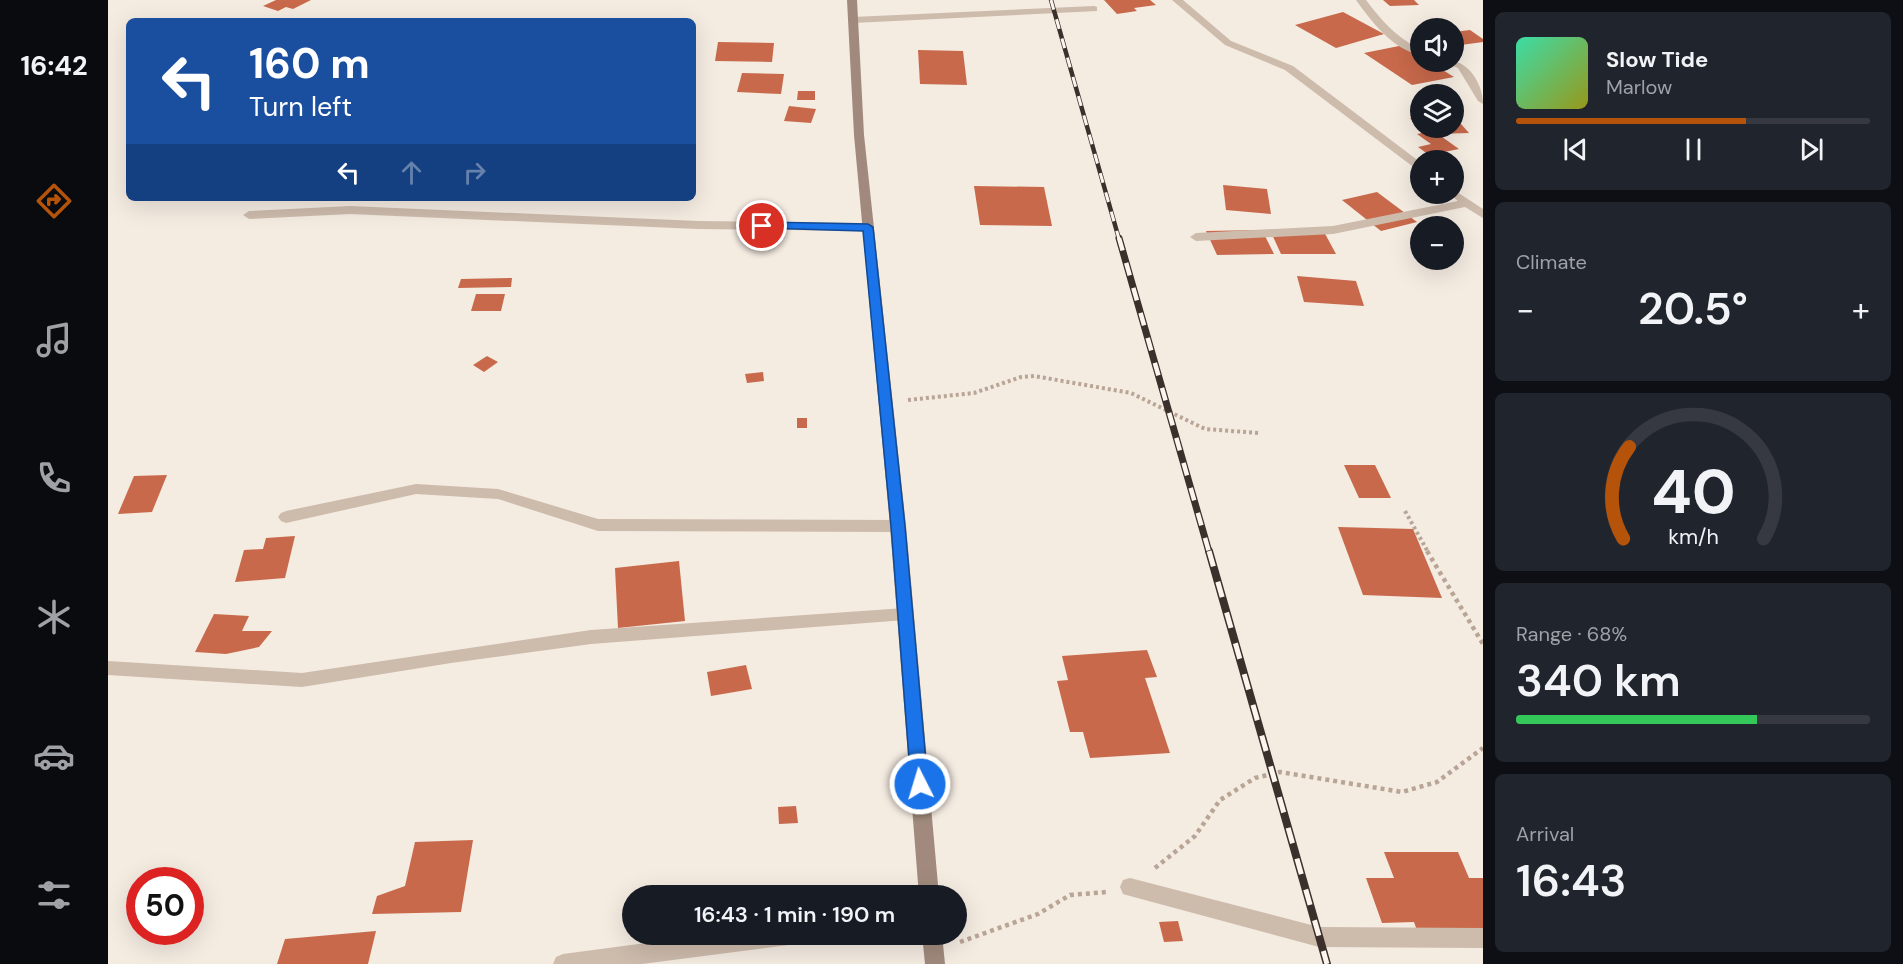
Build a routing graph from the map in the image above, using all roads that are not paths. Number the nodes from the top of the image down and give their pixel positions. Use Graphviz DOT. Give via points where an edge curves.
graph roads {
  1 [pos="852,0"];
  2 [pos="1177,0"];
  3 [pos="1361,0"];
  4 [pos="1094,9"];
  5 [pos="853,20"];
  6 [pos="1410,47"];
  7 [pos="1464,69"];
  8 [pos="1483,101"];
  9 [pos="1410,159"];
  10 [pos="1466,203"];
  11 [pos="1483,214"];
  12 [pos="249,215"];
  13 [pos="868,227"];
  14 [pos="1196,237"];
  15 [pos="286,517"];
  16 [pos="898,526"];
  17 [pos="905,614"];
  18 [pos="108,668"];
  19 [pos="928,885"];
  20 [pos="1130,887"];
  21 [pos="1483,938"];
  22 [pos="710,945"];
  23 [pos="562,964"];
  1 -- 5 [label="main road"];
  2 -- 9 [label="street" via="1228,43 1289,68"];
  3 -- 6 [label="street" via="1378,23"];
  4 -- 5 [label="street"];
  5 -- 13 [label="main road"];
  7 -- 8 [label="street"];
  10 -- 11 [label="street"];
  10 -- 14 [label="street" via="1333,230"];
  12 -- 13 [label="street" via="350,210 698,225"];
  13 -- 16 [label="main road"];
  15 -- 16 [label="street" via="416,489 498,494 598,525"];
  16 -- 17 [label="main road"];
  17 -- 18 [label="street" via="591,638 302,680"];
  17 -- 19 [label="main road"];
  20 -- 21 [label="street" via="1319,937"];
  22 -- 23 [label="street"];
}
